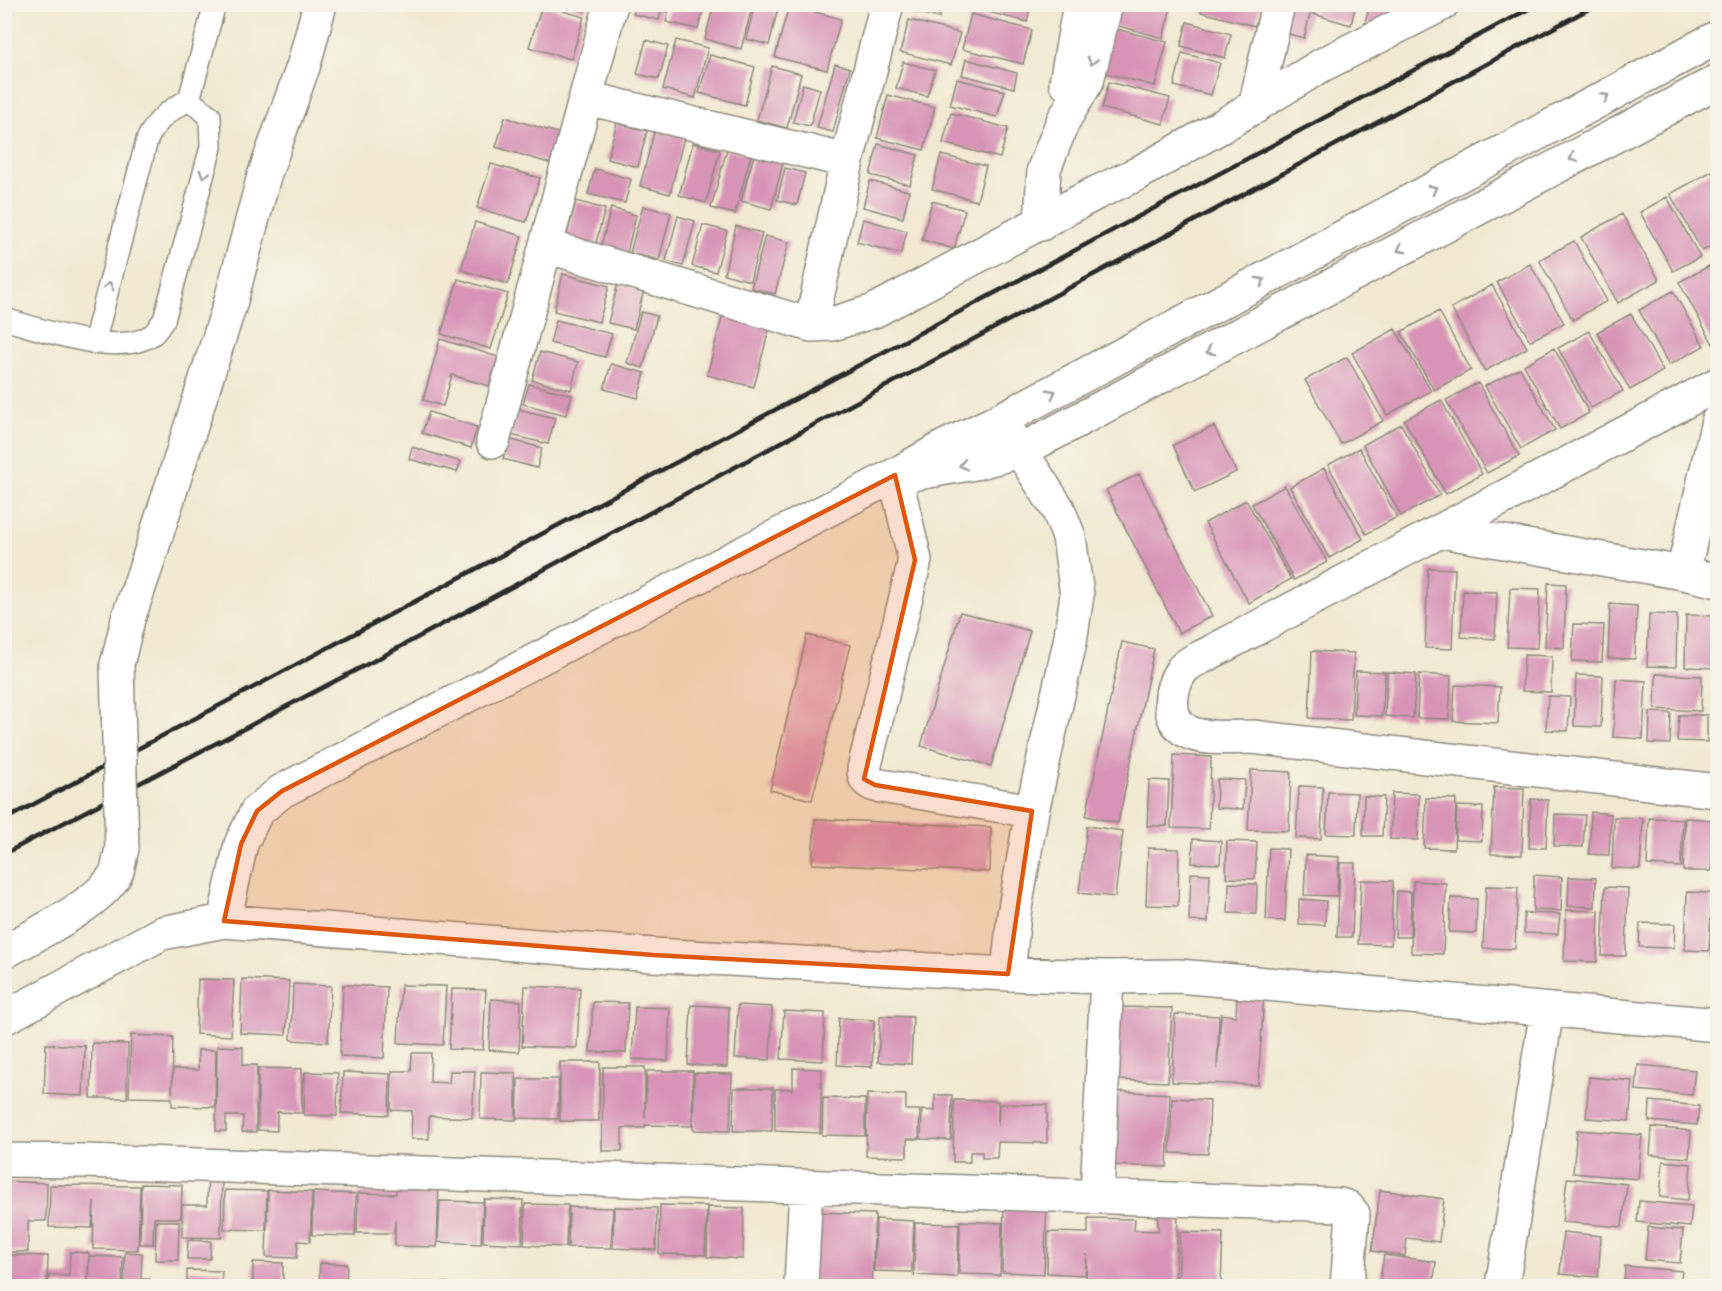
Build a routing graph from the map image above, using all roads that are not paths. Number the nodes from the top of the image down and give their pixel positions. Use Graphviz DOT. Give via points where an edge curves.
graph roads {
  1 [pos="215,4"];
  2 [pos="320,4"];
  3 [pos="611,4"];
  4 [pos="1080,4"];
  5 [pos="1106,4"];
  6 [pos="1278,4"];
  7 [pos="1442,4"];
  8 [pos="884,5"];
  9 [pos="1718,37"];
  10 [pos="1718,81"];
  11 [pos="587,98"];
  12 [pos="189,100"];
  13 [pos="1255,107"];
  14 [pos="1063,121"];
  15 [pos="847,161"];
  16 [pos="1041,224"];
  17 [pos="546,246"];
  18 [pos="1227,299"];
  19 [pos="4,320"];
  20 [pos="811,325"];
  21 [pos="1239,336"];
  22 [pos="94,343"];
  23 [pos="1718,384"];
  24 [pos="1000,420"];
  25 [pos="1718,421"];
  26 [pos="493,441"];
  27 [pos="1020,452"];
  28 [pos="895,476"];
  29 [pos="1441,531"];
  30 [pos="1683,573"];
  31 [pos="1718,581"];
  32 [pos="1718,791"];
  33 [pos="1032,811"];
  34 [pos="224,921"];
  35 [pos="4,952"];
  36 [pos="1008,974"];
  37 [pos="1107,977"];
  38 [pos="1547,1010"];
  39 [pos="4,1018"];
  40 [pos="1718,1025"];
  41 [pos="4,1160"];
  42 [pos="806,1186"];
  43 [pos="1097,1196"];
  44 [pos="801,1287"];
  45 [pos="1347,1287"];
  46 [pos="1502,1287"];
  1 -- 12 [label="lane"];
  2 -- 35 [label="street, bridge" via="304,63 264,176 230,304 128,619 117,665 122,848 116,872 101,893"];
  3 -- 11 [label="street"];
  4 -- 14 [label="street"];
  5 -- 14 [label="street, one-way" via="1087,81"];
  6 -- 13 [label="street"];
  7 -- 13 [label="street" via="1322,65"];
  8 -- 15 [label="street"];
  18 -- 9 [label="street, one-way"];
  10 -- 21 [label="street, one-way"];
  11 -- 15 [label="street"];
  11 -- 17 [label="street"];
  22 -- 12 [label="lane, one-way" via="147,140 154,125 170,109"];
  12 -- 22 [label="lane, one-way" via="210,116 212,147 164,320 153,334 135,342"];
  13 -- 16 [label="street"];
  14 -- 16 [label="street" via="1044,169"];
  15 -- 20 [label="street"];
  16 -- 20 [label="street" via="873,310 832,324"];
  17 -- 20 [label="street"];
  17 -- 26 [label="street"];
  18 -- 21 [label="street"];
  24 -- 18 [label="street, one-way"];
  19 -- 22 [label="lane"];
  21 -- 27 [label="street, one-way"];
  23 -- 29 [label="street"];
  24 -- 27 [label="street"];
  24 -- 28 [label="street"];
  25 -- 30 [label="street"];
  27 -- 28 [label="street, one-way"];
  27 -- 33 [label="street" via="1059,509 1069,537 1077,595"];
  28 -- 33 [label="street" via="915,560 864,776 875,785"];
  28 -- 34 [label="street" via="282,791 257,811 241,844"];
  29 -- 30 [label="street"];
  29 -- 32 [label="street" via="1184,667 1174,683 1171,701 1178,723 1198,735 1253,737"];
  30 -- 31 [label="street"];
  33 -- 36 [label="street"];
  34 -- 36 [label="street" via="653,955"];
  34 -- 39 [label="street" via="162,933"];
  36 -- 37 [label="street"];
  37 -- 38 [label="street" via="1179,976"];
  37 -- 43 [label="street"];
  38 -- 40 [label="street"];
  38 -- 46 [label="street"];
  41 -- 42 [label="street"];
  42 -- 43 [label="street"];
  42 -- 44 [label="street"];
  43 -- 45 [label="street" via="1340,1204 1353,1214"];
}
